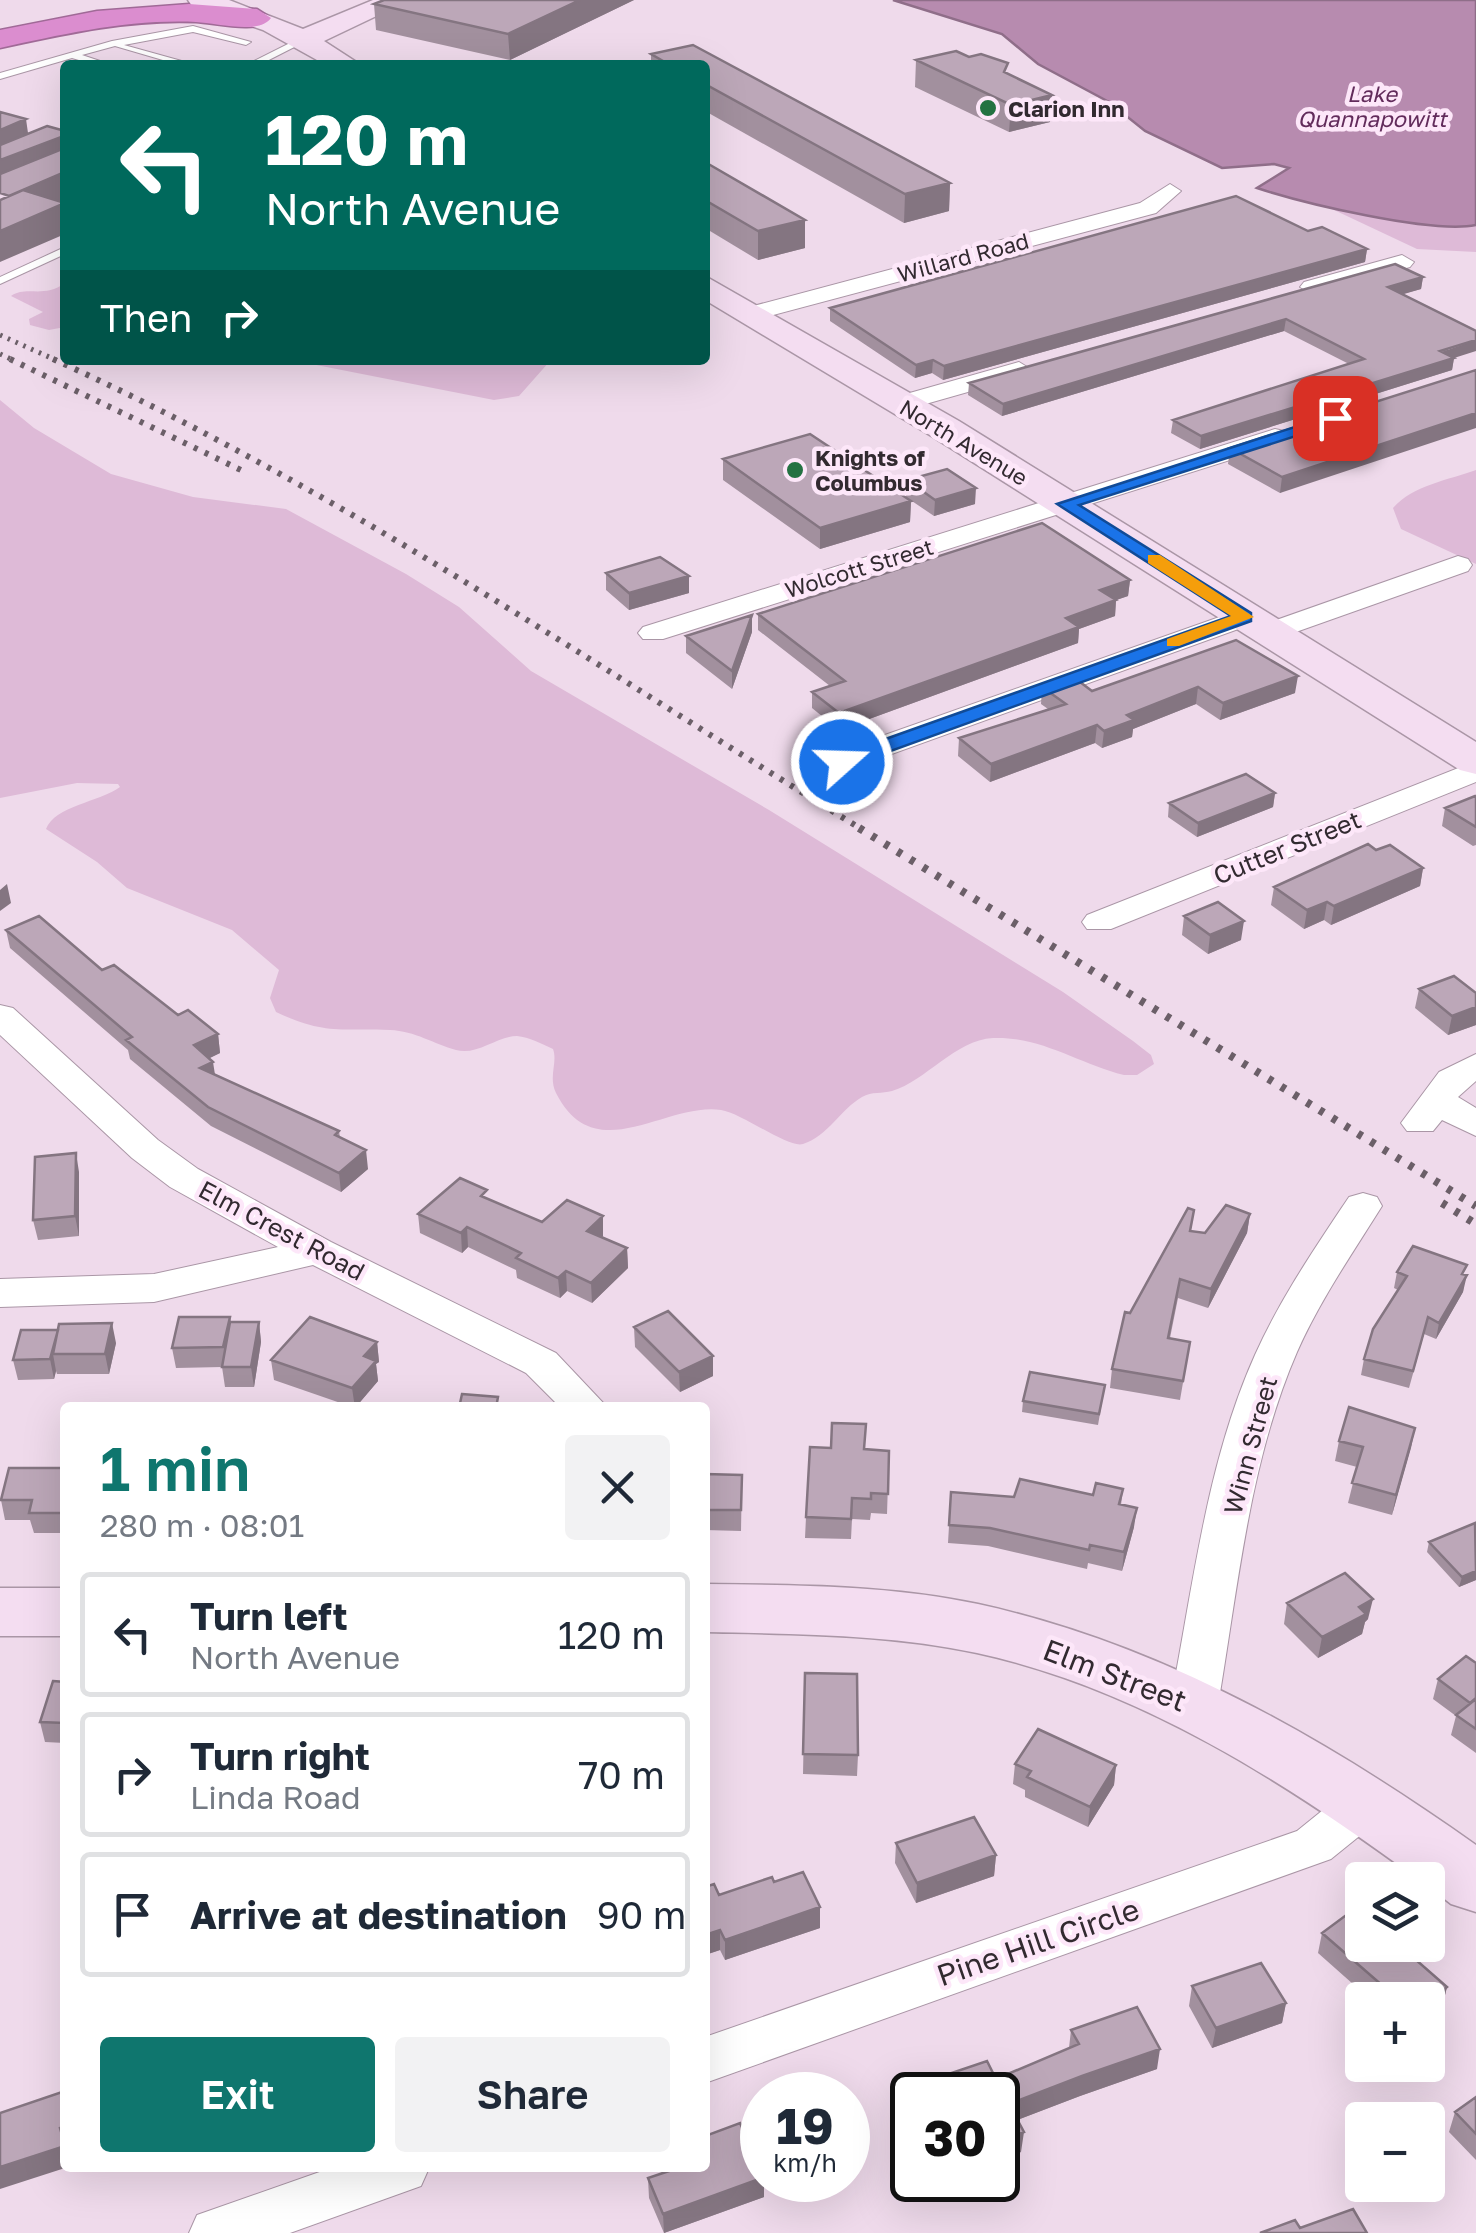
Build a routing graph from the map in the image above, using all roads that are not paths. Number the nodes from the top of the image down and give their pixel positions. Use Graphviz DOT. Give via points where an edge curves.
graph roads {
  1 [pos="126,0"];
  2 [pos="202,0"];
  3 [pos="396,0"];
  4 [pos="246,20"];
  5 [pos="0,38"];
  6 [pos="305,39"];
  7 [pos="112,44"];
  8 [pos="69,55"];
  9 [pos="88,60"];
  10 [pos="172,60"];
  11 [pos="261,60"];
  12 [pos="339,60"];
  13 [pos="0,76"];
  14 [pos="1170,191"];
  15 [pos="60,252"];
  16 [pos="1402,262"];
  17 [pos="0,282"];
  18 [pos="710,289"];
  19 [pos="1287,294"];
  20 [pos="751,314"];
  21 [pos="1038,364"];
  22 [pos="901,403"];
  23 [pos="1310,426"];
  24 [pos="1066,504"];
  25 [pos="1458,565"];
  26 [pos="1257,624"];
  27 [pos="653,633"];
  28 [pos="1476,760"];
  29 [pos="842,762"];
  30 [pos="1476,771"];
  31 [pos="1098,922"];
  32 [pos="0,1016"];
  33 [pos="1476,1065"];
  34 [pos="1476,1124"];
  35 [pos="1363,1206"];
  36 [pos="317,1251"];
  37 [pos="0,1293"];
  38 [pos="580,1402"];
  39 [pos="710,1608"];
  40 [pos="0,1612"];
  41 [pos="60,1612"];
  42 [pos="1194,1705"];
  43 [pos="1361,1806"];
  44 [pos="1476,1884"];
  45 [pos="710,2058"];
  46 [pos="391,2172"];
  47 [pos="217,2233"];
  1 -- 5 [label="highway"];
  2 -- 4 [label="street"];
  3 -- 6 [label="street"];
  4 -- 5 [label="highway" via="199,11 134,12"];
  4 -- 6 [label="street"];
  4 -- 7 [label="lane"];
  6 -- 11 [label="lane"];
  6 -- 12 [label="street"];
  7 -- 8 [label="lane"];
  7 -- 10 [label="lane"];
  8 -- 9 [label="lane"];
  8 -- 13 [label="lane"];
  14 -- 20 [label="street, Willard Road" via="1148,208"];
  15 -- 17 [label="lane"];
  16 -- 19 [label="street"];
  18 -- 20 [label="street, North Avenue"];
  20 -- 22 [label="street, North Avenue"];
  21 -- 22 [label="street"];
  22 -- 24 [label="street, North Avenue"];
  23 -- 24 [label="street, Wolcott Street"];
  24 -- 26 [label="street, North Avenue"];
  24 -- 27 [label="street, Wolcott Street"];
  25 -- 26 [label="street"];
  26 -- 28 [label="street, North Avenue"];
  26 -- 29 [label="street"];
  30 -- 31 [label="street, Cutter Street"];
  32 -- 36 [label="street, Elm Crest Road" via="154,1156"];
  33 -- 34 [label="street" via="1452,1080 1428,1112"];
  35 -- 42 [label="street, Winn Street" via="1296,1312 1262,1389 1240,1464"];
  36 -- 37 [label="street" via="154,1288"];
  36 -- 38 [label="street, Elm Crest Road" via="541,1363"];
  39 -- 42 [label="street, Elm Street" via="849,1612 979,1629 1091,1661"];
  40 -- 41 [label="street"];
  42 -- 43 [label="street, Elm Street"];
  43 -- 44 [label="street, Elm Street"];
  43 -- 45 [label="street, Pine Hill Circle" via="1314,1845"];
  46 -- 47 [label="street"];
}
